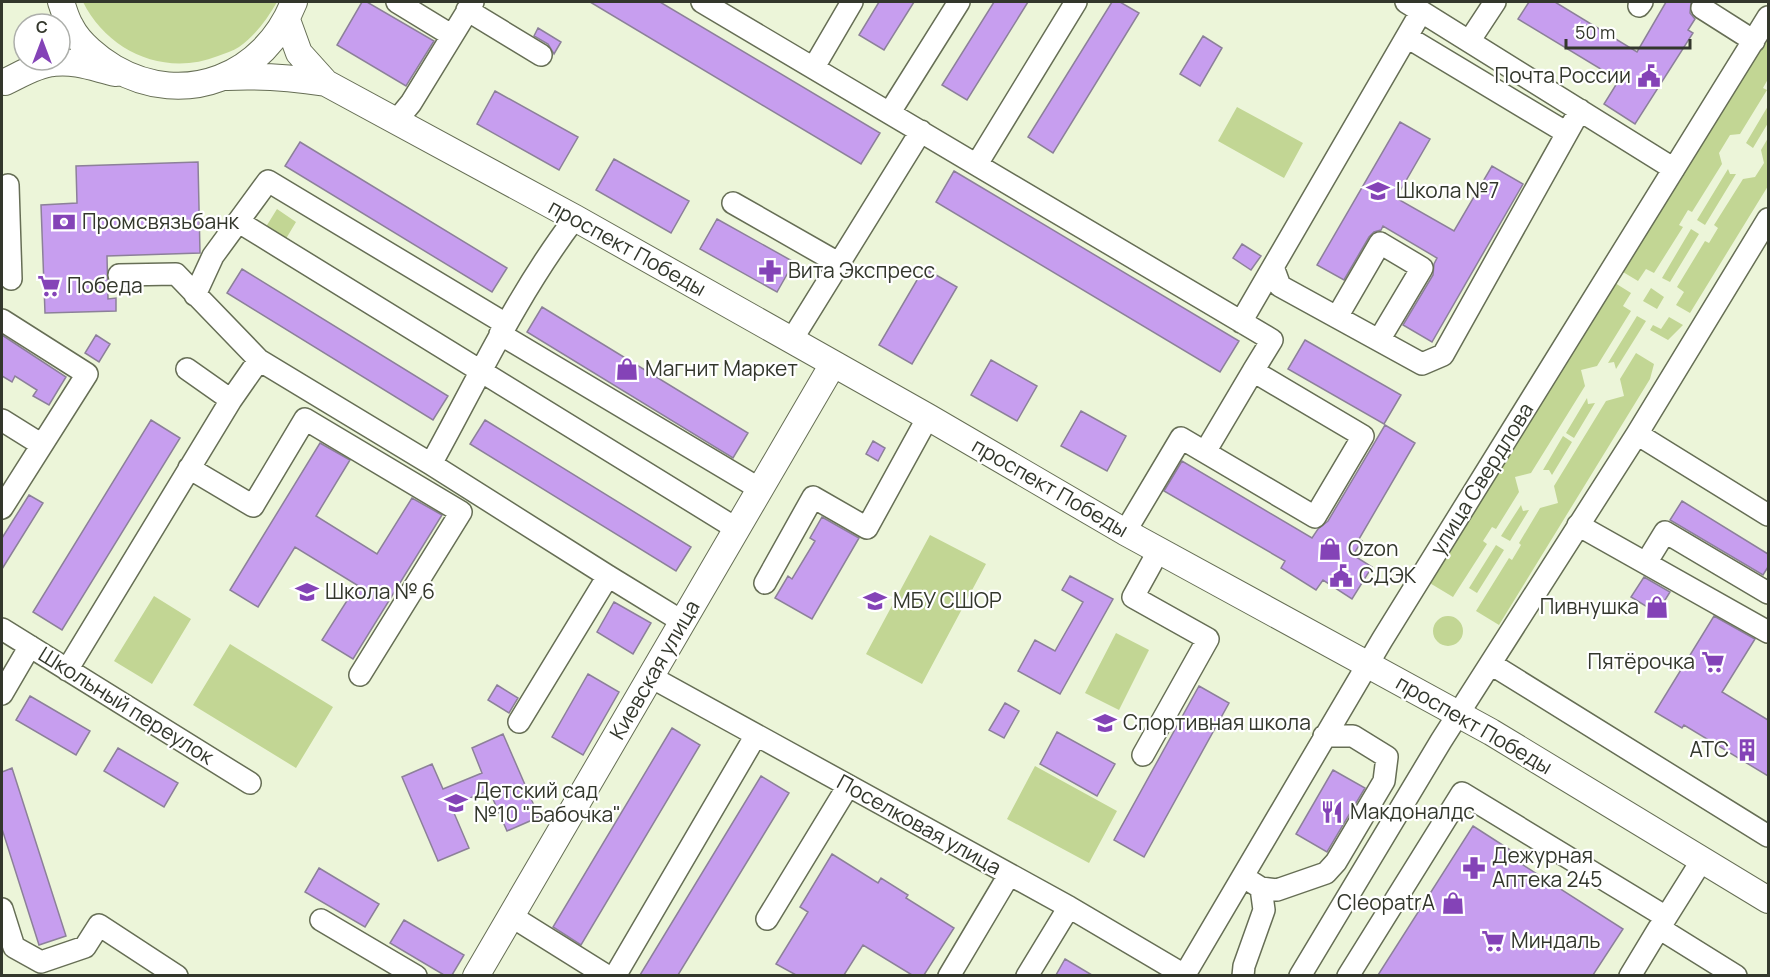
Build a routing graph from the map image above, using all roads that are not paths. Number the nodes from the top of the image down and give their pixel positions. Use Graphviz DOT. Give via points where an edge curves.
graph roads {
  1 [pos="61,2"];
  2 [pos="398,2"];
  3 [pos="702,2"];
  4 [pos="852,2"];
  5 [pos="959,2"];
  6 [pos="1076,2"];
  7 [pos="1495,2"];
  8 [pos="470,6"];
  9 [pos="1413,7"];
  10 [pos="1702,8"];
  11 [pos="291,11"];
  12 [pos="1768,17"];
  13 [pos="451,35"];
  14 [pos="1407,37"];
  15 [pos="1470,40"];
  16 [pos="1754,41"];
  17 [pos="541,55"];
  18 [pos="814,67"];
  19 [pos="14,72"];
  20 [pos="129,76"];
  21 [pos="224,77"];
  22 [pos="3,83"];
  23 [pos="326,83"];
  24 [pos="1580,110"];
  25 [pos="890,112"];
  26 [pos="397,120"];
  27 [pos="921,130"];
  28 [pos="1567,133"];
  29 [pos="976,164"];
  30 [pos="1674,169"];
  31 [pos="2,189"];
  32 [pos="733,203"];
  33 [pos="575,218"];
  34 [pos="1768,219"];
  35 [pos="239,222"];
  36 [pos="840,264"];
  37 [pos="1273,267"];
  38 [pos="2,269"];
  39 [pos="119,275"];
  40 [pos="195,295"];
  41 [pos="1337,317"];
  42 [pos="2,320"];
  43 [pos="1241,322"];
  44 [pos="503,329"];
  45 [pos="1379,340"];
  46 [pos="791,341"];
  47 [pos="259,360"];
  48 [pos="833,364"];
  49 [pos="188,369"];
  50 [pos="1253,371"];
  51 [pos="482,372"];
  52 [pos="231,400"];
  53 [pos="928,417"];
  54 [pos="2,420"];
  55 [pos="1637,434"];
  56 [pos="42,445"];
  57 [pos="1205,452"];
  58 [pos="431,464"];
  59 [pos="189,468"];
  60 [pos="760,489"];
  61 [pos="4,501"];
  62 [pos="1768,515"];
  63 [pos="1578,525"];
  64 [pos="738,529"];
  65 [pos="1125,532"];
  66 [pos="1159,550"];
  67 [pos="1646,563"];
  68 [pos="608,576"];
  69 [pos="765,583"];
  70 [pos="1768,593"];
  71 [pos="683,622"];
  72 [pos="2,629"];
  73 [pos="1768,632"];
  74 [pos="30,646"];
  75 [pos="1367,664"];
  76 [pos="1491,664"];
  77 [pos="67,670"];
  78 [pos="360,675"];
  79 [pos="651,677"];
  80 [pos="2,694"];
  81 [pos="1458,714"];
  82 [pos="519,722"];
  83 [pos="756,735"];
  84 [pos="1324,736"];
  85 [pos="1143,755"];
  86 [pos="250,783"];
  87 [pos="848,786"];
  88 [pos="1768,836"];
  89 [pos="1702,860"];
  90 [pos="1009,875"];
  91 [pos="1242,877"];
  92 [pos="1261,888"];
  93 [pos="1768,900"];
  94 [pos="1069,907"];
  95 [pos="2,909"];
  96 [pos="511,916"];
  97 [pos="767,919"];
  98 [pos="321,920"];
  99 [pos="1663,923"];
  100 [pos="43,969"];
  101 [pos="177,975"];
  102 [pos="416,975"];
  103 [pos="476,975"];
  104 [pos="607,975"];
  105 [pos="615,975"];
  106 [pos="949,975"];
  107 [pos="1027,975"];
  108 [pos="1185,975"];
  109 [pos="1243,975"];
  110 [pos="1300,975"];
  111 [pos="1348,975"];
  112 [pos="1630,975"];
  113 [pos="1736,975"];
  1 -- 20 [label="main road" via="71,29 81,40 102,61"];
  2 -- 13 [label="street"];
  3 -- 18 [label="street"];
  4 -- 18 [label="street"];
  5 -- 25 [label="street"];
  6 -- 29 [label="street"];
  7 -- 15 [label="street"];
  8 -- 13 [label="street"];
  8 -- 17 [label="street"];
  9 -- 14 [label="street"];
  9 -- 15 [label="street"];
  10 -- 16 [label="street"];
  11 -- 21 [label="main road" via="271,44"];
  11 -- 23 [label="main road, проспект Победы" via="299,53"];
  12 -- 16 [label="street, улица Свердлова"];
  13 -- 26 [label="street"];
  14 -- 28 [label="street"];
  14 -- 37 [label="street"];
  15 -- 24 [label="street"];
  16 -- 30 [label="street, улица Свердлова"];
  18 -- 25 [label="street"];
  19 -- 22 [label="main road"];
  20 -- 21 [label="main road" via="172,86"];
  20 -- 22 [label="main road" via="72,63 52,63"];
  21 -- 23 [label="main road, проспект Победы" via="255,75"];
  23 -- 26 [label="main road, проспект Победы"];
  24 -- 28 [label="street"];
  24 -- 30 [label="street"];
  25 -- 27 [label="street"];
  26 -- 33 [label="main road, проспект Победы"];
  27 -- 29 [label="street"];
  27 -- 36 [label="street"];
  28 -- 45 [label="street" via="1443,356 1422,364"];
  29 -- 43 [label="street"];
  30 -- 75 [label="street, улица Свердлова"];
  31 -- 38 [label="street" via="9,185 11,279"];
  32 -- 36 [label="street"];
  33 -- 44 [label="street" via="546,256"];
  33 -- 46 [label="main road, проспект Победы"];
  34 -- 55 [label="street"];
  35 -- 40 [label="street" via="213,256"];
  35 -- 44 [label="street" via="268,181"];
  35 -- 51 [label="street"];
  36 -- 46 [label="street"];
  37 -- 41 [label="street" via="1280,286"];
  37 -- 43 [label="street"];
  39 -- 40 [label="street" via="176,274"];
  40 -- 47 [label="street"];
  41 -- 45 [label="street"];
  41 -- 45 [label="street" via="1380,243 1422,268"];
  42 -- 56 [label="street" via="87,374"];
  43 -- 50 [label="street" via="1272,340"];
  44 -- 51 [label="street"];
  44 -- 60 [label="street"];
  46 -- 48 [label="main road, проспект Победы"];
  47 -- 52 [label="street"];
  47 -- 58 [label="street"];
  48 -- 53 [label="main road, проспект Победы"];
  48 -- 60 [label="main road, Киевская улица"];
  49 -- 52 [label="street"];
  50 -- 57 [label="street"];
  50 -- 57 [label="street" via="1363,436 1315,517"];
  51 -- 58 [label="street"];
  51 -- 64 [label="street"];
  52 -- 59 [label="street"];
  53 -- 65 [label="main road, проспект Победы"];
  53 -- 69 [label="street" via="867,528 813,497"];
  54 -- 56 [label="street"];
  55 -- 62 [label="street"];
  55 -- 63 [label="street"];
  56 -- 61 [label="street"];
  57 -- 65 [label="street" via="1181,438"];
  58 -- 68 [label="street"];
  59 -- 77 [label="street"];
  59 -- 78 [label="street" via="253,506 305,419 460,512"];
  60 -- 64 [label="main road, Киевская улица"];
  63 -- 67 [label="street"];
  63 -- 76 [label="street"];
  64 -- 71 [label="main road, Киевская улица"];
  65 -- 66 [label="main road, проспект Победы"];
  66 -- 75 [label="main road, проспект Победы"];
  66 -- 85 [label="street" via="1133,597 1208,639"];
  67 -- 70 [label="street" via="1665,532"];
  67 -- 73 [label="street"];
  68 -- 71 [label="street"];
  68 -- 82 [label="street"];
  71 -- 79 [label="main road, Киевская улица"];
  72 -- 74 [label="street, Школьный переулок"];
  74 -- 77 [label="street, Школьный переулок"];
  74 -- 80 [label="street"];
  75 -- 81 [label="main road, проспект Победы"];
  75 -- 84 [label="street, улица Свердлова"];
  76 -- 81 [label="street"];
  76 -- 88 [label="street"];
  77 -- 86 [label="street, Школьный переулок"];
  79 -- 83 [label="street, Поселковая улица"];
  79 -- 96 [label="main road, Киевская улица"];
  81 -- 89 [label="main road, проспект Победы"];
  81 -- 110 [label="street"];
  83 -- 87 [label="street, Поселковая улица"];
  83 -- 105 [label="street"];
  84 -- 91 [label="street, улица Свердлова"];
  84 -- 92 [label="street" via="1353,736 1387,757 1383,781 1326,873 1276,890"];
  87 -- 90 [label="street, Поселковая улица"];
  87 -- 97 [label="street"];
  89 -- 93 [label="main road, проспект Победы"];
  89 -- 99 [label="street"];
  90 -- 94 [label="street, Поселковая улица"];
  90 -- 106 [label="street"];
  91 -- 92 [label="street"];
  91 -- 108 [label="street, улица Свердлова"];
  92 -- 109 [label="street" via="1264,910"];
  94 -- 107 [label="street"];
  94 -- 108 [label="street, Поселковая улица"];
  95 -- 100 [label="street" via="14,947"];
  96 -- 103 [label="main road, Киевская улица"];
  96 -- 104 [label="street"];
  98 -- 102 [label="street"];
  99 -- 111 [label="street" via="1462,792"];
  99 -- 112 [label="street"];
  99 -- 113 [label="street"];
  100 -- 101 [label="street" via="85,947 99,925"];
}
